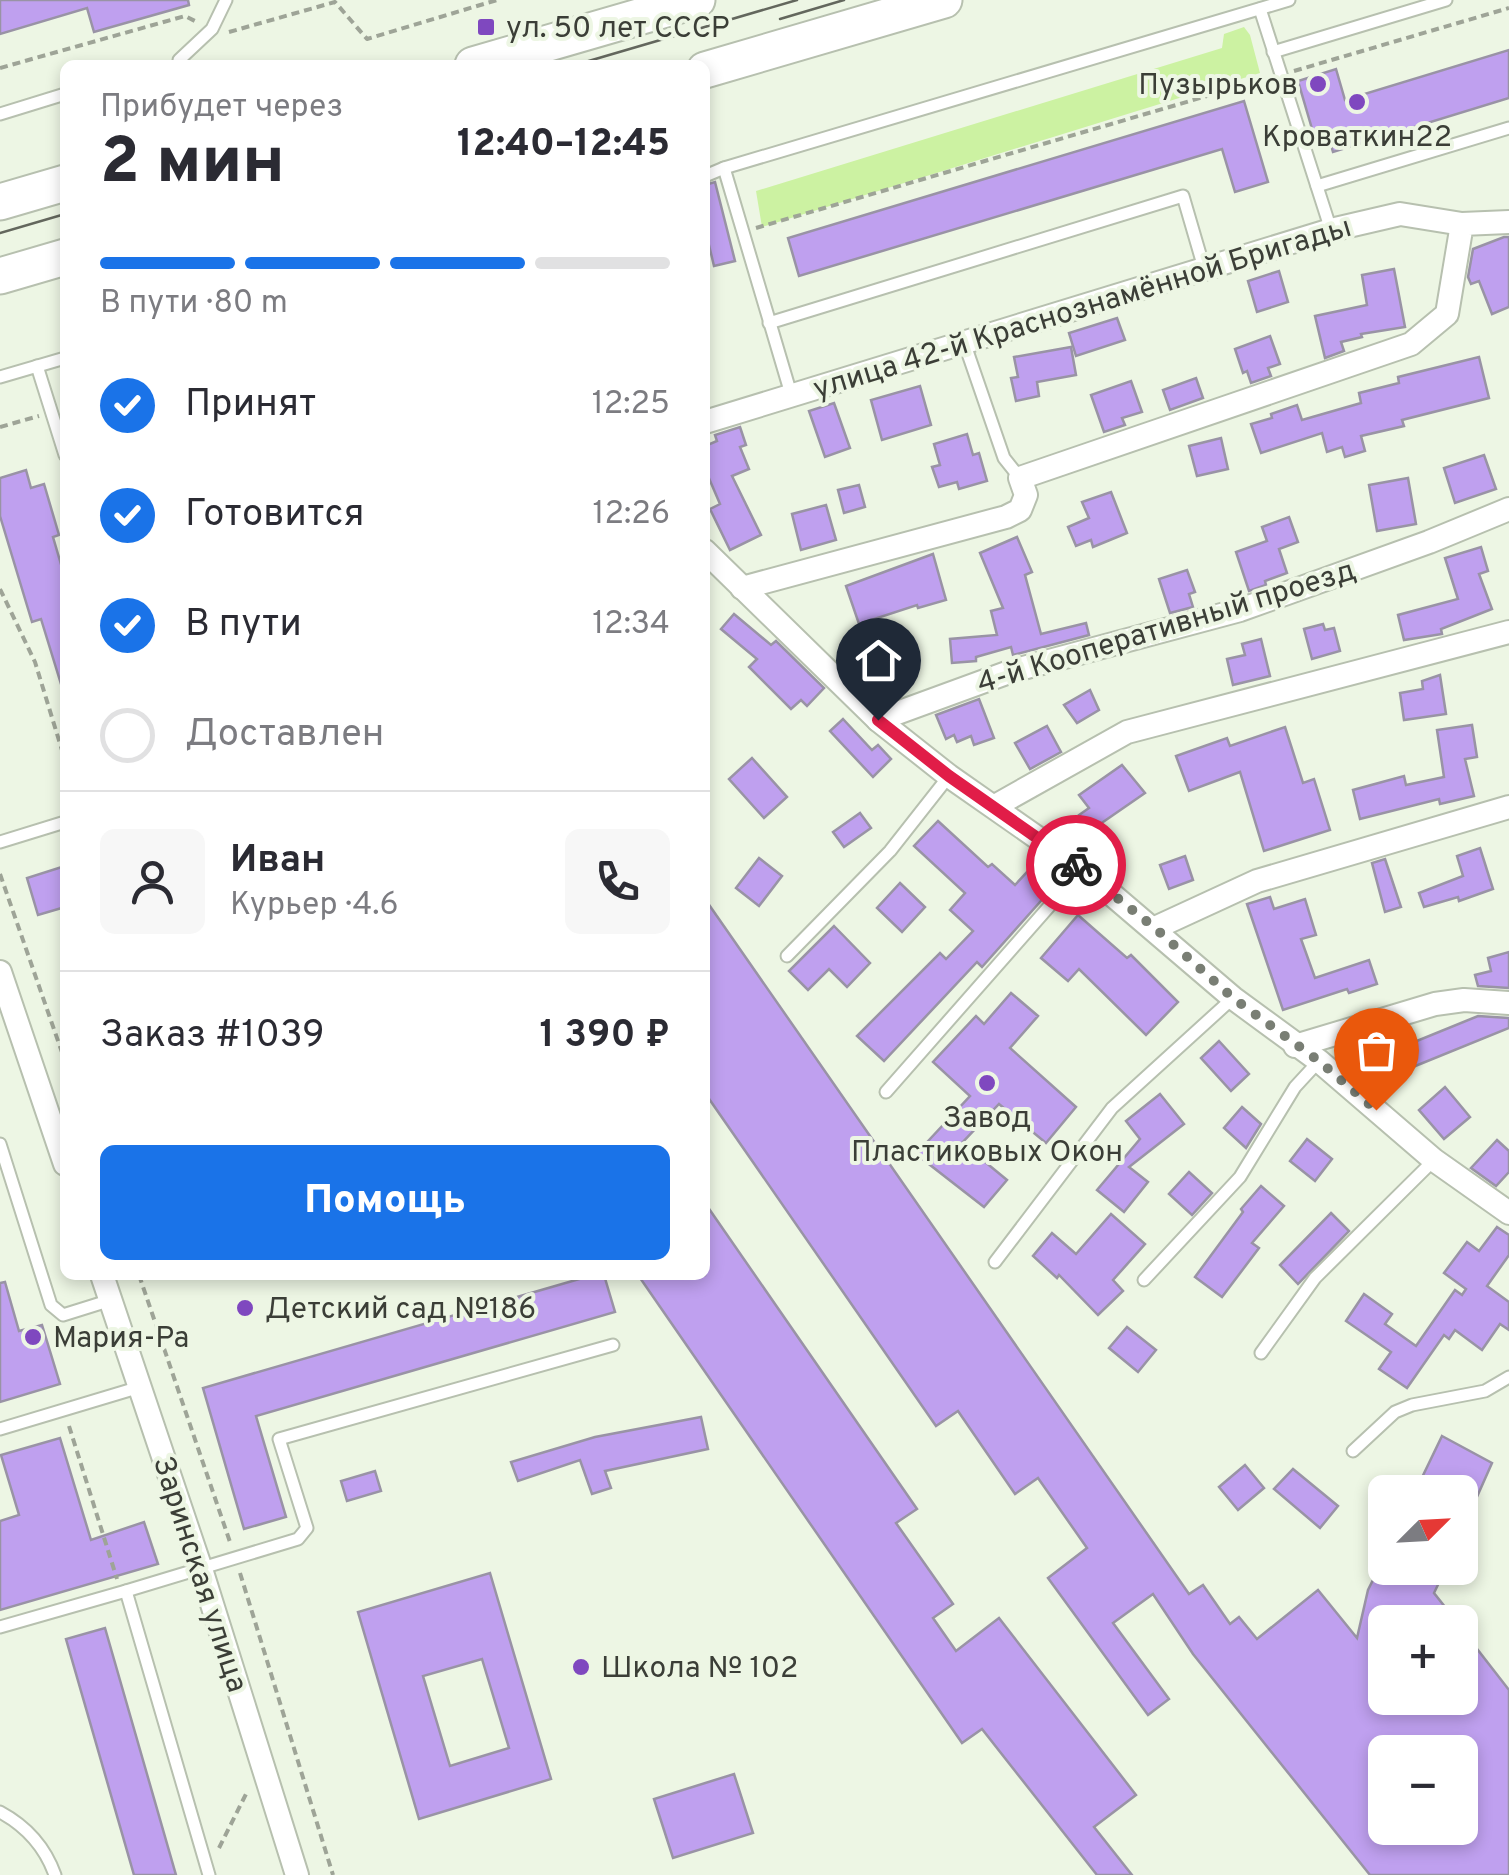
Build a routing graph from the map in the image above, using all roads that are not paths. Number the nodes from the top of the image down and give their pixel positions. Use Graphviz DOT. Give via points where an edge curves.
graph roads {
  1 [pos="226,0"];
  2 [pos="697,0"];
  3 [pos="944,0"];
  4 [pos="1289,0"];
  5 [pos="1446,0"];
  6 [pos="1260,8"];
  7 [pos="1274,52"];
  8 [pos="183,60"];
  9 [pos="490,60"];
  10 [pos="710,69"];
  11 [pos="60,96"];
  12 [pos="0,114"];
  13 [pos="1509,128"];
  14 [pos="724,168"];
  15 [pos="710,174"];
  16 [pos="60,184"];
  17 [pos="1317,186"];
  18 [pos="9,195"];
  19 [pos="1509,222"];
  20 [pos="1462,224"];
  21 [pos="1331,230"];
  22 [pos="56,260"];
  23 [pos="1204,268"];
  24 [pos="0,276"];
  25 [pos="0,298"];
  26 [pos="769,323"];
  27 [pos="964,342"];
  28 [pos="60,359"];
  29 [pos="37,366"];
  30 [pos="0,376"];
  31 [pos="790,394"];
  32 [pos="710,420"];
  33 [pos="60,438"];
  34 [pos="1020,478"];
  35 [pos="1509,509"];
  36 [pos="710,556"];
  37 [pos="742,588"];
  38 [pos="1509,632"];
  39 [pos="878,720"];
  40 [pos="949,776"];
  41 [pos="995,806"];
  42 [pos="1509,807"];
  43 [pos="60,824"];
  44 [pos="0,842"];
  45 [pos="1082,869"];
  46 [pos="1155,928"];
  47 [pos="787,956"];
  48 [pos="0,972"];
  49 [pos="1233,998"];
  50 [pos="1509,1002"];
  51 [pos="1295,1046"];
  52 [pos="1319,1061"];
  53 [pos="886,1092"];
  54 [pos="0,1144"];
  55 [pos="60,1149"];
  56 [pos="1434,1160"];
  57 [pos="1509,1212"];
  58 [pos="994,1262"];
  59 [pos="104,1280"];
  60 [pos="1144,1280"];
  61 [pos="111,1300"];
  62 [pos="613,1345"];
  63 [pos="1261,1353"];
  64 [pos="1509,1377"];
  65 [pos="140,1387"];
  66 [pos="0,1429"];
  67 [pos="1352,1451"];
  68 [pos="201,1569"];
  69 [pos="126,1590"];
  70 [pos="0,1628"];
  71 [pos="0,1812"];
  72 [pos="208,1872"];
  73 [pos="55,1875"];
  74 [pos="296,1875"];
  1 -- 8 [label="lane" via="212,29"];
  2 -- 9 [label="main road"];
  3 -- 10 [label="main road"];
  4 -- 6 [label="lane"];
  5 -- 7 [label="lane"];
  6 -- 7 [label="lane"];
  6 -- 14 [label="lane"];
  7 -- 17 [label="lane"];
  11 -- 12 [label="lane"];
  13 -- 17 [label="lane"];
  14 -- 15 [label="lane"];
  14 -- 26 [label="lane"];
  16 -- 18 [label="main road"];
  17 -- 21 [label="lane"];
  19 -- 20 [label="street, улица 42-й Краснознамённой Бригады"];
  20 -- 21 [label="street, улица 42-й Краснознамённой Бригады" via="1400,214"];
  20 -- 34 [label="street" via="1446,314 1411,344"];
  21 -- 23 [label="street, улица 42-й Краснознамённой Бригады"];
  22 -- 24 [label="main road"];
  22 -- 25 [label="main road"];
  23 -- 26 [label="lane" via="1183,196"];
  23 -- 27 [label="street, улица 42-й Краснознамённой Бригады"];
  26 -- 31 [label="lane"];
  27 -- 31 [label="street, улица 42-й Краснознамённой Бригады"];
  27 -- 34 [label="lane" via="1004,458"];
  28 -- 29 [label="lane"];
  29 -- 30 [label="lane"];
  29 -- 33 [label="lane"];
  31 -- 32 [label="street, улица 42-й Краснознамённой Бригады"];
  34 -- 37 [label="street" via="1026,495 1020,510 1006,518"];
  35 -- 39 [label="street, 4-й Кооперативный проезд" via="1240,610 1012,671"];
  36 -- 37 [label="street"];
  37 -- 39 [label="street"];
  38 -- 41 [label="street" via="1127,732"];
  39 -- 40 [label="street"];
  40 -- 41 [label="street"];
  40 -- 47 [label="lane" via="890,851"];
  41 -- 45 [label="street"];
  42 -- 46 [label="street" via="1257,881"];
  43 -- 44 [label="lane"];
  45 -- 46 [label="street"];
  45 -- 53 [label="lane"];
  46 -- 49 [label="street"];
  48 -- 55 [label="street"];
  49 -- 51 [label="street"];
  49 -- 58 [label="lane" via="1112,1108"];
  50 -- 51 [label="street" via="1435,1004"];
  51 -- 52 [label="street"];
  52 -- 56 [label="street"];
  52 -- 60 [label="lane" via="1295,1086 1240,1177"];
  54 -- 61 [label="lane" via="50,1305 63,1315"];
  56 -- 57 [label="street"];
  56 -- 63 [label="lane" via="1314,1278"];
  59 -- 61 [label="street, Заринская улица"];
  61 -- 65 [label="street, Заринская улица"];
  62 -- 68 [label="lane" via="279,1439 307,1528 298,1539"];
  64 -- 67 [label="lane" via="1485,1391 1395,1412"];
  65 -- 66 [label="lane"];
  65 -- 68 [label="street, Заринская улица"];
  68 -- 69 [label="lane"];
  68 -- 74 [label="street, Заринская улица"];
  69 -- 70 [label="lane"];
  69 -- 72 [label="lane"];
  71 -- 73 [label="lane" via="35,1838"];
}
